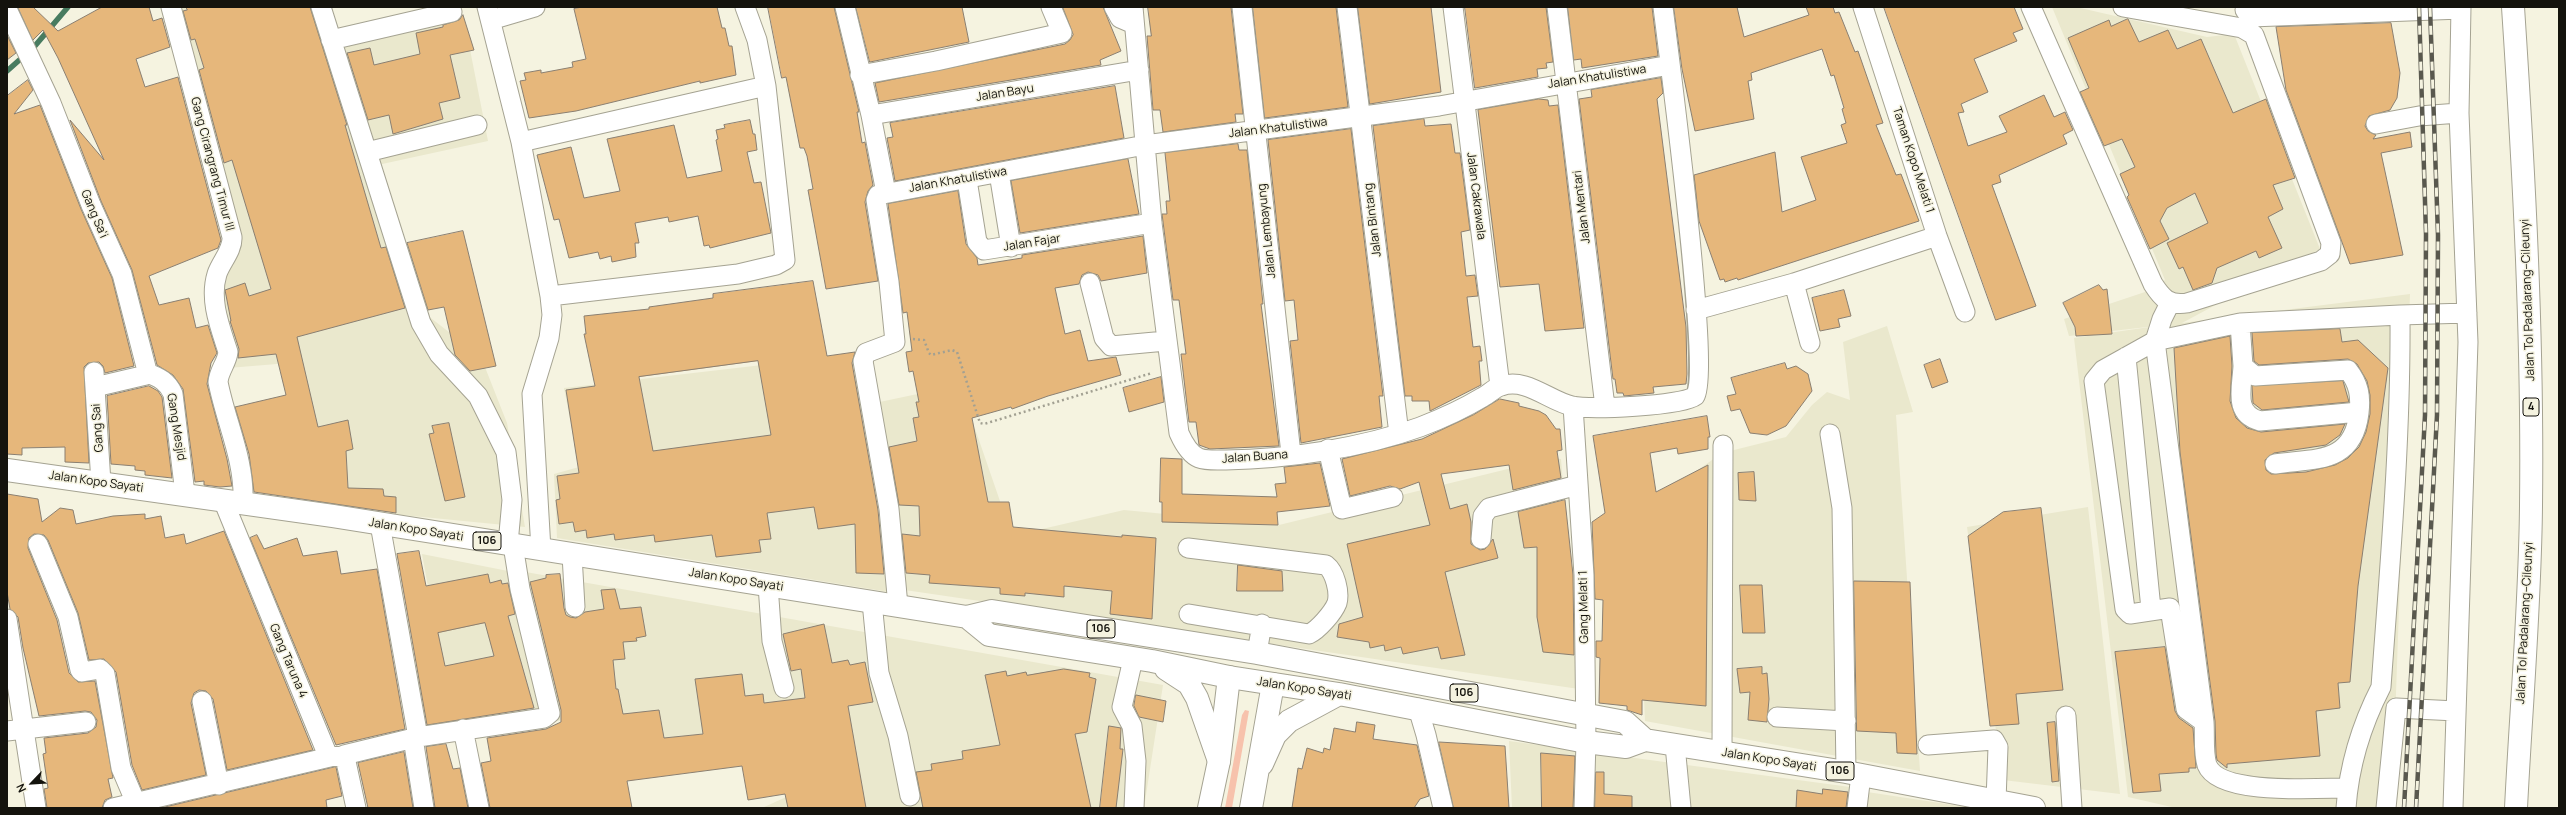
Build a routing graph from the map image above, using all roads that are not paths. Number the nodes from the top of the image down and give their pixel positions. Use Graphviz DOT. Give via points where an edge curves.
graph roads {
  1 [pos="171,7"];
  2 [pos="321,7"];
  3 [pos="535,7"];
  4 [pos="745,7"];
  5 [pos="845,7"];
  6 [pos="1051,7"];
  7 [pos="1114,7"];
  8 [pos="1242,7"];
  9 [pos="1347,7"];
  10 [pos="1453,7"];
  11 [pos="1557,7"];
  12 [pos="1662,7"];
  13 [pos="1863,7"];
  14 [pos="2032,7"];
  15 [pos="2123,7"];
  16 [pos="2513,7"];
  17 [pos="2461,8"];
  18 [pos="7,9"];
  19 [pos="2245,10"];
  20 [pos="452,12"];
  21 [pos="489,13"];
  22 [pos="1133,15"];
  23 [pos="331,40"];
  24 [pos="1670,65"];
  25 [pos="1138,70"];
  26 [pos="860,75"];
  27 [pos="1567,82"];
  28 [pos="766,86"];
  29 [pos="1464,101"];
  30 [pos="2459,113"];
  31 [pos="871,115"];
  32 [pos="1360,117"];
  33 [pos="2376,124"];
  34 [pos="477,125"];
  35 [pos="1256,131"];
  36 [pos="521,142"];
  37 [pos="1145,145"];
  38 [pos="367,152"];
  39 [pos="999,173"];
  40 [pos="967,180"];
  41 [pos="886,193"];
  42 [pos="1152,223"];
  43 [pos="1938,236"];
  44 [pos="1011,248"];
  45 [pos="1794,283"];
  46 [pos="1090,284"];
  47 [pos="550,296"];
  48 [pos="2170,304"];
  49 [pos="1696,310"];
  50 [pos="1965,312"];
  51 [pos="2467,313"];
  52 [pos="2400,315"];
  53 [pos="2240,323"];
  54 [pos="1166,341"];
  55 [pos="2155,341"];
  56 [pos="1810,343"];
  57 [pos="2126,357"];
  58 [pos="2243,366"];
  59 [pos="147,373"];
  60 [pos="1500,386"];
  61 [pos="1572,406"];
  62 [pos="1605,407"];
  63 [pos="2359,412"];
  64 [pos="1399,434"];
  65 [pos="1830,434"];
  66 [pos="1723,444"];
  67 [pos="1328,449"];
  68 [pos="1291,454"];
  69 [pos="2275,464"];
  70 [pos="7,470"];
  71 [pos="101,483"];
  72 [pos="1578,485"];
  73 [pos="185,494"];
  74 [pos="1393,497"];
  75 [pos="233,501"];
  76 [pos="380,524"];
  77 [pos="1481,539"];
  78 [pos="38,544"];
  79 [pos="510,545"];
  80 [pos="1188,548"];
  81 [pos="541,550"];
  82 [pos="572,555"];
  83 [pos="768,585"];
  84 [pos="872,602"];
  85 [pos="898,606"];
  86 [pos="575,608"];
  87 [pos="2151,610"];
  88 [pos="1189,614"];
  89 [pos="967,617"];
  90 [pos="1262,624"];
  91 [pos="8,625"];
  92 [pos="1257,654"];
  93 [pos="1142,660"];
  94 [pos="1229,677"];
  95 [pos="1273,684"];
  96 [pos="2381,687"];
  97 [pos="784,688"];
  98 [pos="1339,694"];
  99 [pos="202,701"];
  100 [pos="1418,708"];
  101 [pos="2396,708"];
  102 [pos="2456,711"];
  103 [pos="1586,716"];
  104 [pos="2066,716"];
  105 [pos="1777,717"];
  106 [pos="1846,721"];
  107 [pos="86,722"];
  108 [pos="2204,722"];
  109 [pos="463,729"];
  110 [pos="15,730"];
  111 [pos="416,738"];
  112 [pos="1644,740"];
  113 [pos="1586,742"];
  114 [pos="1676,745"];
  115 [pos="1928,745"];
  116 [pos="1722,752"];
  117 [pos="337,756"];
  118 [pos="1219,761"];
  119 [pos="1853,774"];
  120 [pos="1255,779"];
  121 [pos="219,785"];
  122 [pos="2348,788"];
  123 [pos="910,796"];
  124 [pos="1996,801"];
  125 [pos="137,806"];
  126 [pos="2026,807"];
  127 [pos="36,808"];
  128 [pos="112,808"];
  129 [pos="356,808"];
  130 [pos="424,808"];
  131 [pos="479,808"];
  132 [pos="1134,808"];
  133 [pos="1209,808"];
  134 [pos="1251,808"];
  135 [pos="1443,808"];
  136 [pos="1584,808"];
  137 [pos="1681,808"];
  138 [pos="1857,808"];
  139 [pos="2072,808"];
  140 [pos="2346,808"];
  141 [pos="2386,808"];
  142 [pos="2453,808"];
  143 [pos="2516,808"];
  1 -- 75 [label="street, Gang Cirangrang Timur III" via="232,237 231,246 218,272 213,295 228,352 219,372 218,382 244,485"];
  2 -- 23 [label="street"];
  3 -- 21 [label="street"];
  4 -- 28 [label="street" via="757,40"];
  5 -- 26 [label="street"];
  6 -- 26 [label="street" via="1062,33"];
  7 -- 22 [label="street" via="1120,18"];
  8 -- 35 [label="street, Jalan Lembayung"];
  9 -- 32 [label="street, Jalan Bintang"];
  10 -- 29 [label="street, Jalan Cakrawala"];
  11 -- 27 [label="street, Jalan Mentari"];
  12 -- 24 [label="street"];
  13 -- 43 [label="street, Taman Kopo Melati 1"];
  14 -- 48 [label="street" via="2153,284"];
  15 -- 48 [label="street" via="2242,28 2254,35 2331,243 2330,254 2321,261 2187,303"];
  16 -- 143 [label="main road, Jalan Tol Padalarang–Cileunyi / 4" via="2524,171 2531,395 2531,509"];
  17 -- 19 [label="street" via="2251,17"];
  17 -- 30 [label="street"];
  18 -- 59 [label="street, Gang Sa'i" via="51,103 88,198 122,274"];
  20 -- 23 [label="street"];
  21 -- 36 [label="street"];
  22 -- 25 [label="street, Jalan Buana"];
  23 -- 38 [label="street"];
  24 -- 27 [label="street, Jalan Khatulistiwa"];
  24 -- 49 [label="street"];
  25 -- 31 [label="street, Jalan Bayu"];
  25 -- 37 [label="street, Jalan Buana"];
  26 -- 31 [label="street"];
  27 -- 29 [label="street, Jalan Khatulistiwa"];
  27 -- 62 [label="street, Jalan Mentari"];
  28 -- 36 [label="street"];
  28 -- 47 [label="street" via="785,260 776,265 738,274"];
  29 -- 32 [label="street, Jalan Khatulistiwa"];
  29 -- 60 [label="street, Jalan Cakrawala"];
  30 -- 33 [label="street" via="2419,116"];
  30 -- 51 [label="street"];
  31 -- 41 [label="street"];
  32 -- 35 [label="street, Jalan Khatulistiwa"];
  32 -- 64 [label="street, Jalan Bintang"];
  34 -- 38 [label="street"];
  35 -- 37 [label="street, Jalan Khatulistiwa"];
  35 -- 68 [label="street, Jalan Lembayung"];
  36 -- 47 [label="street"];
  37 -- 39 [label="street, Jalan Khatulistiwa"];
  37 -- 42 [label="street, Jalan Buana"];
  38 -- 79 [label="street" via="421,323 439,354 478,396 506,452 512,500"];
  39 -- 40 [label="street, Jalan Khatulistiwa"];
  39 -- 44 [label="street"];
  40 -- 41 [label="street, Jalan Khatulistiwa"];
  40 -- 44 [label="street, Jalan Fajar" via="980,248"];
  41 -- 85 [label="street" via="878,196 876,200 895,339 866,353 863,361 889,509"];
  42 -- 44 [label="street, Jalan Fajar"];
  42 -- 54 [label="street, Jalan Buana"];
  43 -- 45 [label="street"];
  43 -- 50 [label="street, Taman Kopo Melati 1"];
  45 -- 49 [label="street"];
  45 -- 56 [label="street"];
  46 -- 54 [label="street" via="1104,338 1111,346"];
  47 -- 81 [label="street" via="552,315 549,338 532,394"];
  48 -- 55 [label="street"];
  49 -- 62 [label="street" via="1700,382 1695,396 1686,400"];
  51 -- 52 [label="street"];
  51 -- 102 [label="street"];
  52 -- 53 [label="street"];
  52 -- 96 [label="street" via="2397,458"];
  53 -- 55 [label="street"];
  53 -- 58 [label="street"];
  54 -- 68 [label="street, Jalan Buana" via="1179,433 1184,444 1199,458 1248,460"];
  55 -- 57 [label="street"];
  55 -- 108 [label="street"];
  57 -- 87 [label="street"];
  57 -- 87 [label="street" via="2103,370 2094,381 2125,609 2130,614"];
  58 -- 63 [label="street" via="2256,376 2348,370 2360,390"];
  58 -- 63 [label="street" via="2241,399 2243,410 2249,418 2260,421"];
  59 -- 71 [label="street, Gang Sai" via="95,380"];
  59 -- 73 [label="street, Gang Mesjid" via="159,377 170,386 173,394"];
  60 -- 61 [label="street" via="1517,384"];
  60 -- 64 [label="street, Jalan Buana" via="1443,418"];
  61 -- 62 [label="street"];
  61 -- 72 [label="street, Gang Melati 1"];
  63 -- 69 [label="street" via="2353,439 2342,450 2330,456"];
  64 -- 67 [label="street, Jalan Buana"];
  65 -- 106 [label="street" via="1842,508"];
  66 -- 116 [label="street"];
  67 -- 68 [label="street, Jalan Buana"];
  67 -- 74 [label="street" via="1342,509"];
  70 -- 71 [label="main road, Jalan Kopo Sayati / 106"];
  71 -- 73 [label="main road, Jalan Kopo Sayati / 106"];
  72 -- 77 [label="street" via="1489,508 1483,516"];
  72 -- 103 [label="street, Gang Melati 1" via="1584,575"];
  73 -- 75 [label="main road, Jalan Kopo Sayati / 106"];
  75 -- 76 [label="main road, Jalan Kopo Sayati / 106"];
  75 -- 117 [label="street, Gang Taruna 4" via="280,643 328,756"];
  76 -- 79 [label="main road, Jalan Kopo Sayati / 106"];
  76 -- 111 [label="street"];
  78 -- 125 [label="street" via="68,617 80,670 82,672 100,669 105,674 121,768"];
  79 -- 81 [label="main road, Jalan Kopo Sayati / 106"];
  79 -- 109 [label="street" via="550,713 544,718"];
  80 -- 90 [label="street" via="1329,567 1334,577 1336,604 1314,631 1303,634"];
  81 -- 82 [label="main road, Jalan Kopo Sayati / 106"];
  82 -- 83 [label="main road, Jalan Kopo Sayati / 106"];
  82 -- 86 [label="street"];
  83 -- 84 [label="main road, Jalan Kopo Sayati / 106"];
  83 -- 97 [label="street" via="772,641"];
  84 -- 85 [label="main road, Jalan Kopo Sayati / 106"];
  84 -- 123 [label="street" via="879,673 898,736"];
  85 -- 89 [label="main road, Jalan Kopo Sayati / 106"];
  87 -- 108 [label="street" via="2166,607 2173,611 2186,709"];
  88 -- 90 [label="street"];
  89 -- 92 [label="main road, Jalan Kopo Sayati / 106" via="992,612"];
  89 -- 93 [label="main road, Jalan Kopo Sayati / 106" via="989,635"];
  90 -- 92 [label="street"];
  91 -- 110 [label="street"];
  92 -- 94 [label="main road"];
  92 -- 95 [label="main road"];
  92 -- 103 [label="main road, Jalan Kopo Sayati / 106"];
  93 -- 94 [label="main road, Jalan Kopo Sayati / 106"];
  93 -- 118 [label="main road" via="1189,684 1197,698"];
  93 -- 132 [label="street" via="1122,707 1132,726 1136,761"];
  94 -- 95 [label="main road, Jalan Kopo Sayati / 106"];
  94 -- 118 [label="main road"];
  95 -- 98 [label="main road, Jalan Kopo Sayati / 106"];
  95 -- 120 [label="main road"];
  96 -- 101 [label="street"];
  96 -- 122 [label="street" via="2366,716"];
  98 -- 100 [label="main road, Jalan Kopo Sayati / 106"];
  98 -- 120 [label="main road" via="1289,721 1275,735"];
  99 -- 121 [label="street"];
  100 -- 113 [label="main road, Jalan Kopo Sayati / 106"];
  100 -- 135 [label="street"];
  101 -- 102 [label="street"];
  101 -- 141 [label="street"];
  102 -- 142 [label="street"];
  103 -- 112 [label="main road, Jalan Kopo Sayati / 106" via="1625,722"];
  103 -- 113 [label="street, Gang Melati 1"];
  104 -- 139 [label="street"];
  105 -- 106 [label="street"];
  106 -- 119 [label="street"];
  107 -- 110 [label="street"];
  108 -- 122 [label="street" via="2207,765 2219,779 2267,789"];
  109 -- 111 [label="street"];
  109 -- 131 [label="street"];
  110 -- 127 [label="street"];
  111 -- 117 [label="street"];
  111 -- 130 [label="street"];
  112 -- 113 [label="main road, Jalan Kopo Sayati / 106" via="1626,748"];
  112 -- 114 [label="main road, Jalan Kopo Sayati / 106"];
  113 -- 136 [label="street, Gang Melati 1"];
  114 -- 116 [label="main road, Jalan Kopo Sayati / 106"];
  114 -- 137 [label="street"];
  115 -- 124 [label="street" via="1994,740 1998,747"];
  116 -- 119 [label="main road, Jalan Kopo Sayati / 106"];
  117 -- 121 [label="street"];
  117 -- 129 [label="street, Gang Taruna 4"];
  118 -- 133 [label="main road"];
  119 -- 124 [label="main road, Jalan Kopo Sayati / 106"];
  119 -- 138 [label="street"];
  120 -- 134 [label="main road"];
  121 -- 125 [label="street"];
  122 -- 140 [label="street"];
  124 -- 126 [label="main road, Jalan Kopo Sayati / 106"];
  125 -- 128 [label="street"];
}
